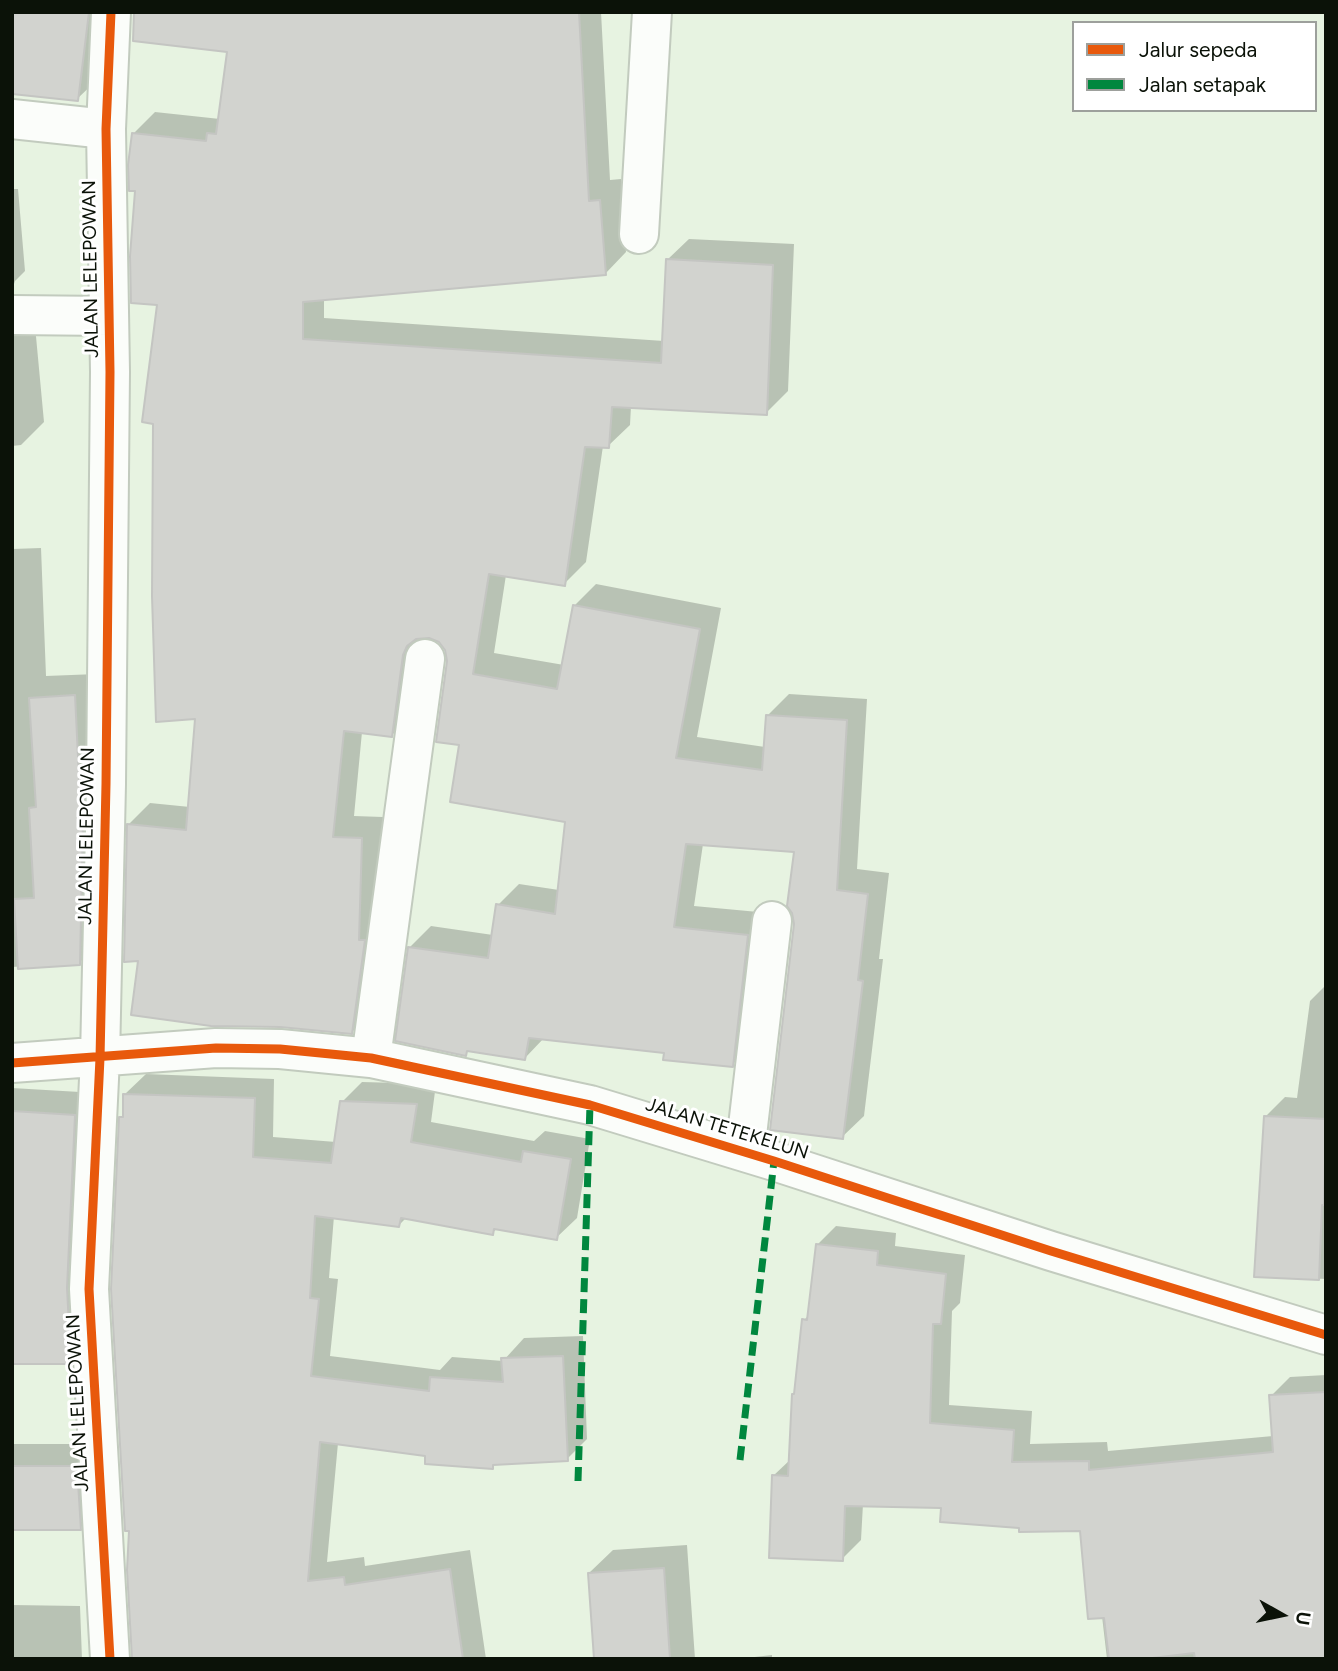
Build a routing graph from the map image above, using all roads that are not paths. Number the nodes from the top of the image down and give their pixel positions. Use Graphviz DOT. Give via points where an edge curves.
graph roads {
  1 [pos="111,12"];
  2 [pos="652,12"];
  3 [pos="12,119"];
  4 [pos="106,129"];
  5 [pos="639,234"];
  6 [pos="12,315"];
  7 [pos="109,316"];
  8 [pos="425,659"];
  9 [pos="772,921"];
  10 [pos="100,1058"];
  11 [pos="371,1058"];
  12 [pos="12,1063"];
  13 [pos="745,1152"];
  14 [pos="1326,1335"];
  15 [pos="110,1659"];
  1 -- 4 [label="street, JALAN LELEPOWAN"];
  2 -- 5 [label="street"];
  3 -- 4 [label="street"];
  4 -- 7 [label="street, JALAN LELEPOWAN"];
  6 -- 7 [label="street"];
  7 -- 10 [label="street, JALAN LELEPOWAN"];
  8 -- 11 [label="street"];
  9 -- 13 [label="street"];
  10 -- 11 [label="street, JALAN TETEKELUN" via="216,1048"];
  10 -- 12 [label="street, JALAN TETEKELUN"];
  10 -- 15 [label="street, JALAN LELEPOWAN" via="89,1289"];
  11 -- 13 [label="street, JALAN TETEKELUN" via="590,1105"];
  13 -- 14 [label="street, JALAN TETEKELUN"];
}
